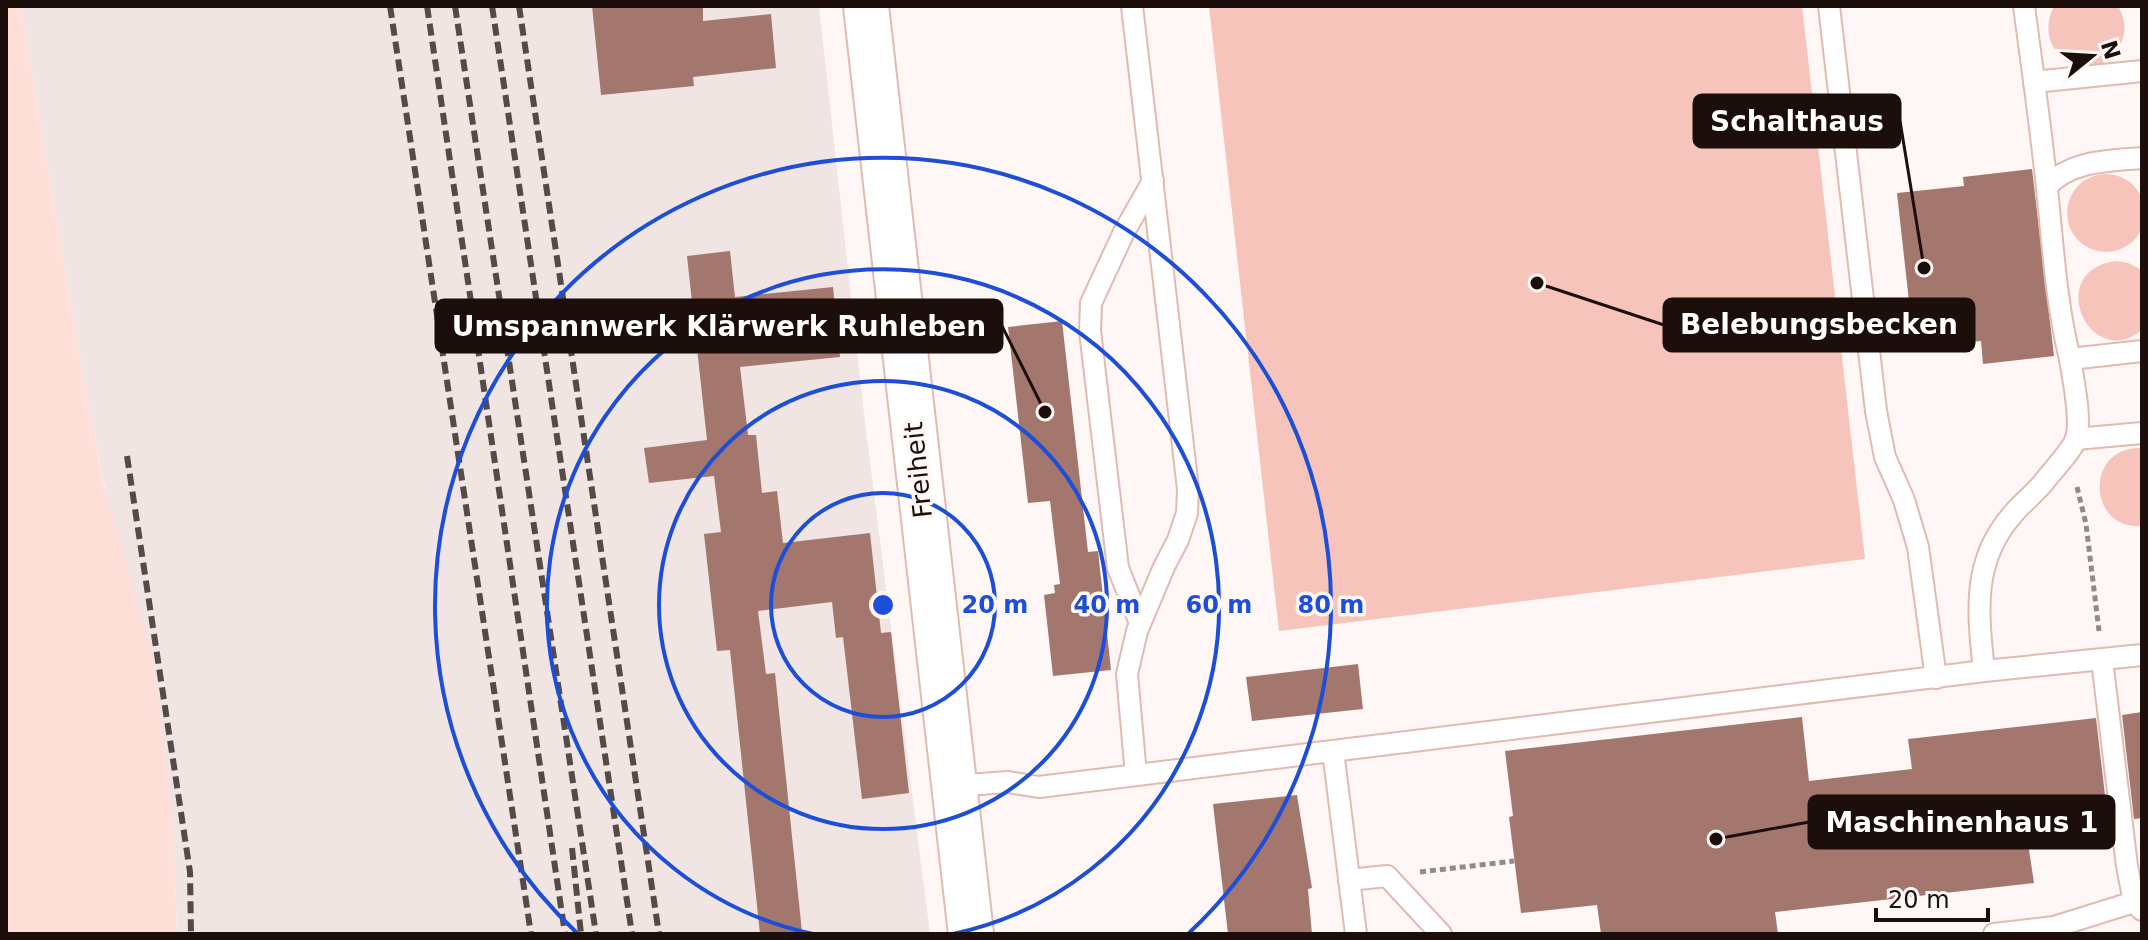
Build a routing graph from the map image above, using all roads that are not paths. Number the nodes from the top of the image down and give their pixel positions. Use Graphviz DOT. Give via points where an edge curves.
graph roads {
  1 [pos="866,6"];
  2 [pos="1132,6"];
  3 [pos="1829,6"];
  4 [pos="2024,6"];
  5 [pos="2142,71"];
  6 [pos="2034,82"];
  7 [pos="2142,158"];
  8 [pos="1153,181"];
  9 [pos="2047,186"];
  10 [pos="2142,351"];
  11 [pos="2070,359"];
  12 [pos="2142,433"];
  13 [pos="2076,439"];
  14 [pos="1140,623"];
  15 [pos="2142,655"];
  16 [pos="2102,660"];
  17 [pos="1984,671"];
  18 [pos="1936,678"];
  19 [pos="1333,751"];
  20 [pos="1136,775"];
  21 [pos="953,786"];
  22 [pos="1349,880"];
  23 [pos="2138,906"];
  24 [pos="971,934"];
  25 [pos="1356,934"];
  26 [pos="1441,934"];
  27 [pos="1994,934"];
  1 -- 21 [label="street, Freiheit"];
  2 -- 8 [label="lane"];
  3 -- 18 [label="lane" via="1876,411 1885,457 1918,547"];
  4 -- 6 [label="lane"];
  5 -- 6 [label="lane"];
  6 -- 9 [label="lane"];
  7 -- 9 [label="lane" via="2085,164"];
  8 -- 14 [label="lane" via="1188,489 1178,540"];
  8 -- 14 [label="lane" via="1091,303 1090,331 1118,568"];
  9 -- 11 [label="lane" via="2057,296"];
  10 -- 11 [label="lane"];
  11 -- 13 [label="lane"];
  12 -- 13 [label="lane"];
  13 -- 17 [label="lane" via="2012,515 1985,560 1977,608"];
  14 -- 20 [label="lane" via="1127,674"];
  15 -- 16 [label="lane"];
  16 -- 17 [label="lane"];
  16 -- 23 [label="lane" via="2120,820"];
  17 -- 18 [label="lane"];
  18 -- 19 [label="lane"];
  19 -- 20 [label="lane"];
  19 -- 22 [label="lane"];
  20 -- 21 [label="lane" via="1039,787 1008,782"];
  21 -- 24 [label="street, Freiheit"];
  22 -- 25 [label="lane"];
  22 -- 26 [label="lane" via="1387,876"];
  23 -- 27 [label="lane" via="2054,927"];
}
